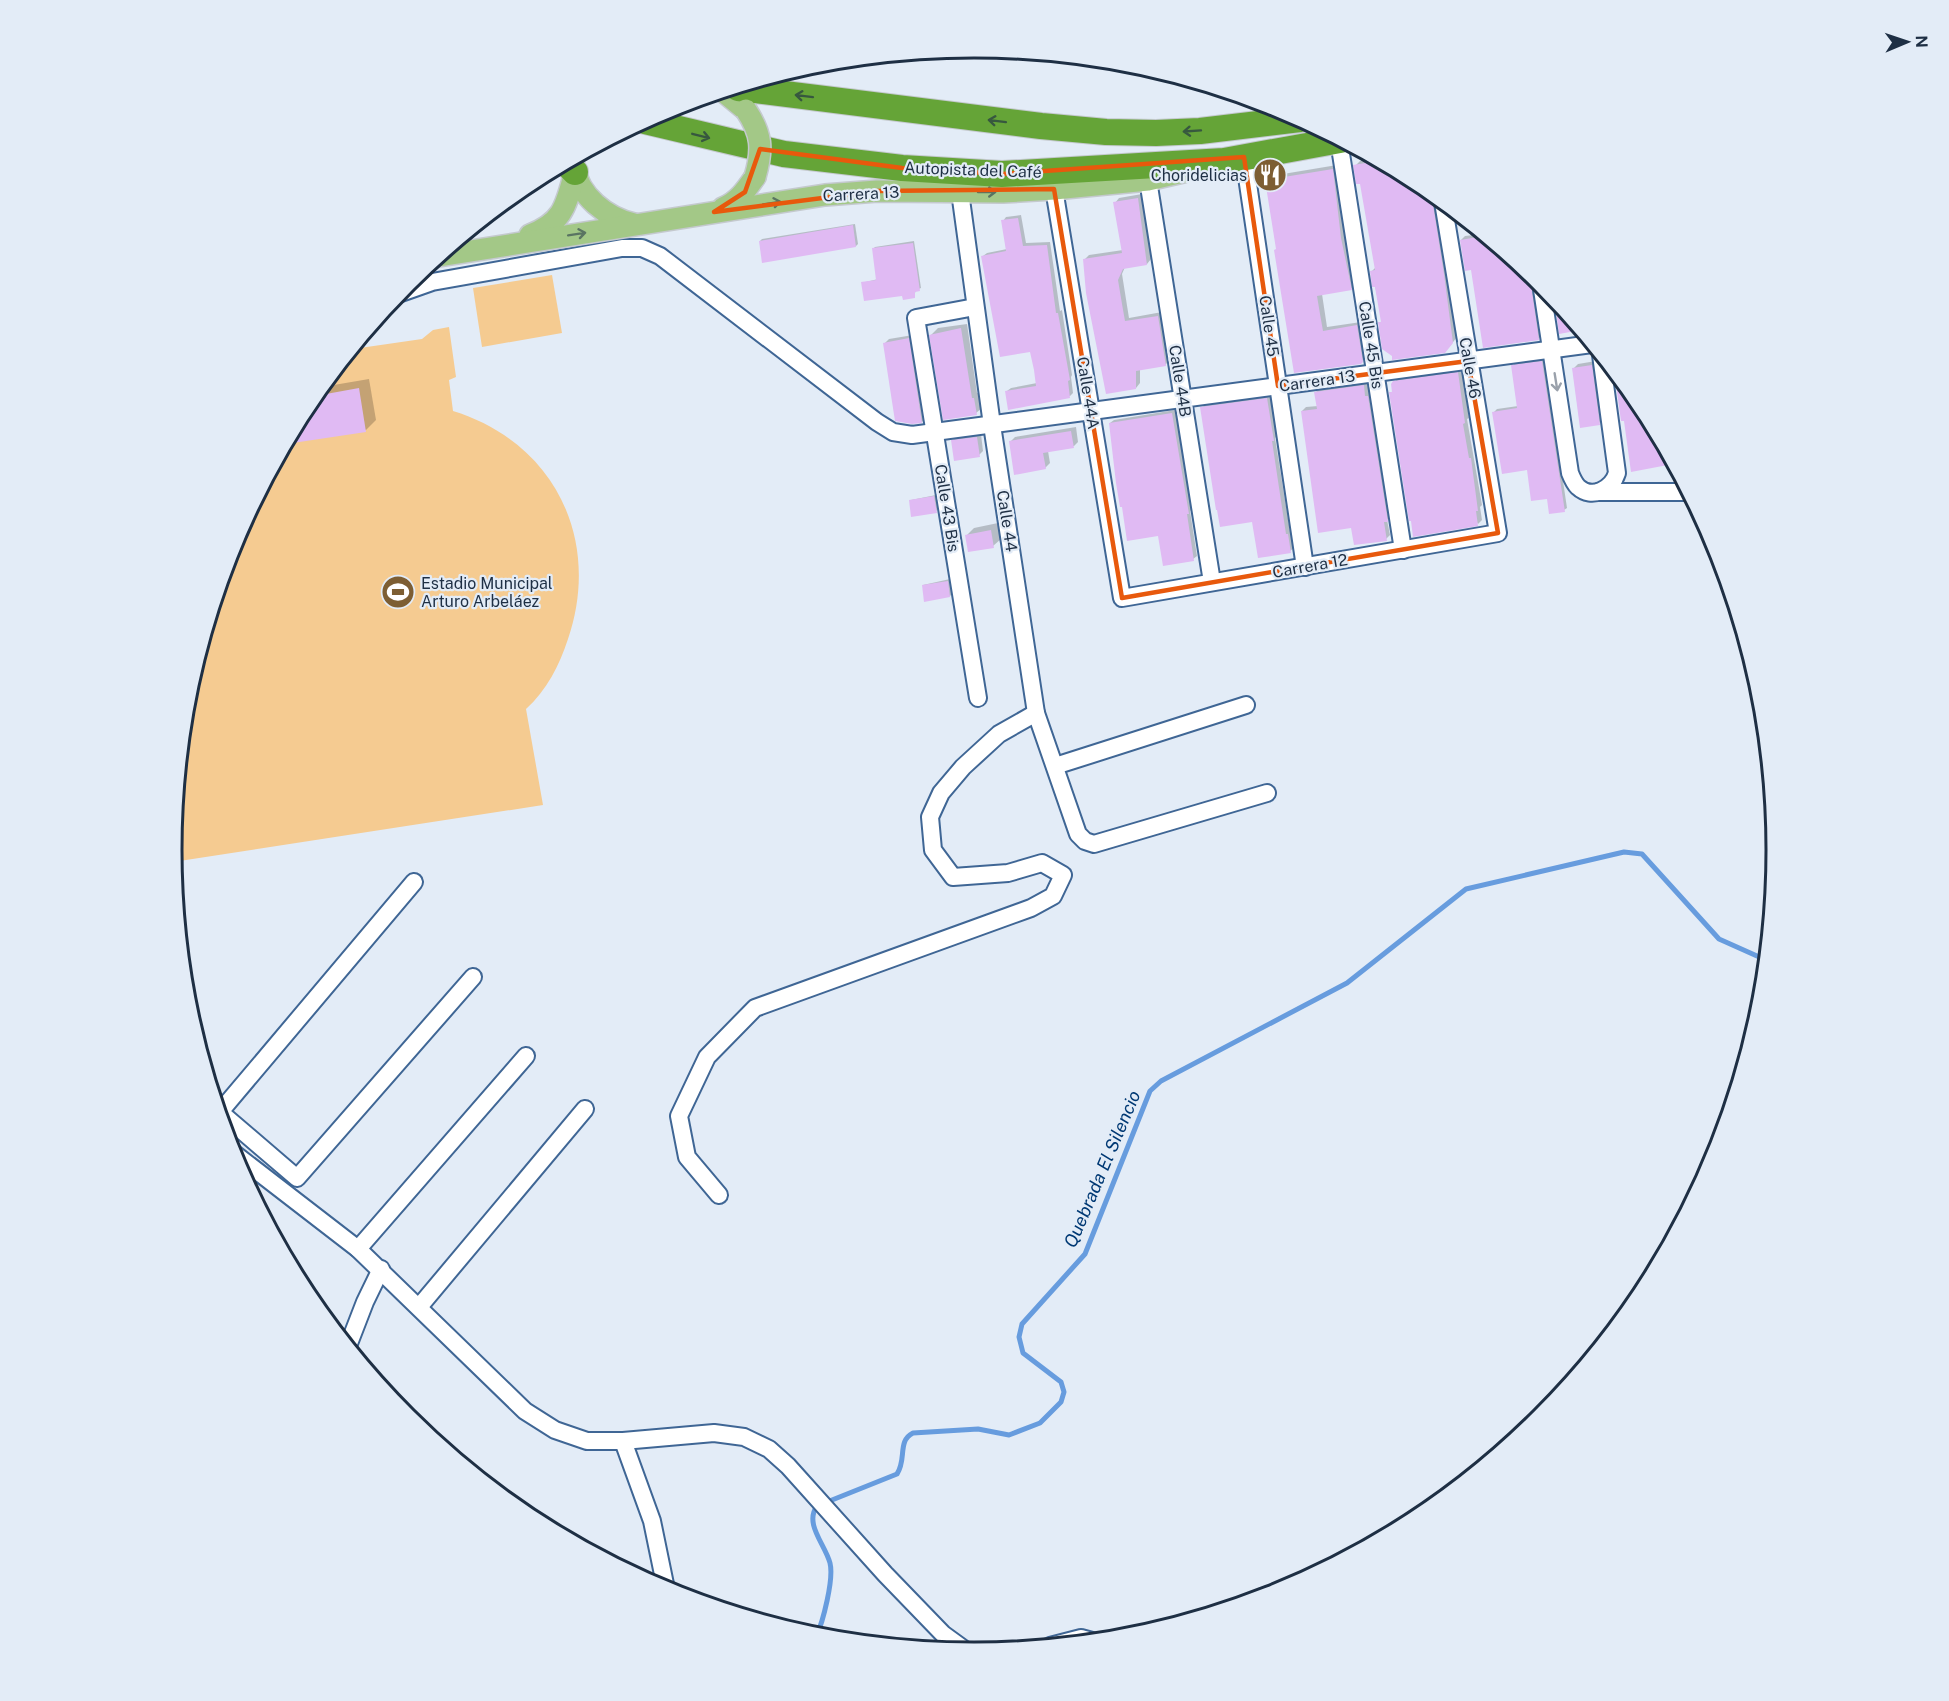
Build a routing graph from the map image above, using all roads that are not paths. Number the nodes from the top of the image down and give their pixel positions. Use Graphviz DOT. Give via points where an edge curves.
graph roads {
  1 [pos="742,99"];
  2 [pos="1283,121"];
  3 [pos="659,124"];
  4 [pos="1329,142"];
  5 [pos="1341,149"];
  6 [pos="1234,159"];
  7 [pos="573,168"];
  8 [pos="571,169"];
  9 [pos="1148,180"];
  10 [pos="1054,189"];
  11 [pos="960,192"];
  12 [pos="714,212"];
  13 [pos="1445,213"];
  14 [pos="638,224"];
  15 [pos="499,247"];
  16 [pos="453,254"];
  17 [pos="417,287"];
  18 [pos="1544,299"];
  19 [pos="975,307"];
  20 [pos="1584,345"];
  21 [pos="1552,350"];
  22 [pos="1468,361"];
  23 [pos="1603,368"];
  24 [pos="1375,374"];
  25 [pos="1278,387"];
  26 [pos="1183,399"];
  27 [pos="1091,412"];
  28 [pos="992,425"];
  29 [pos="936,433"];
  30 [pos="1598,492"];
  31 [pos="1681,492"];
  32 [pos="1498,534"];
  33 [pos="1403,550"];
  34 [pos="1305,567"];
  35 [pos="1212,582"];
  36 [pos="1122,598"];
  37 [pos="978,698"];
  38 [pos="1246,705"];
  39 [pos="1036,712"];
  40 [pos="1055,766"];
  41 [pos="1267,793"];
  42 [pos="414,882"];
  43 [pos="473,977"];
  44 [pos="526,1056"];
  45 [pos="226,1106"];
  46 [pos="585,1109"];
  47 [pos="232,1123"];
  48 [pos="247,1164"];
  49 [pos="719,1195"];
  50 [pos="358,1250"];
  51 [pos="381,1269"];
  52 [pos="419,1307"];
  53 [pos="351,1339"];
  54 [pos="623,1441"];
  55 [pos="664,1579"];
  56 [pos="953,1642"];
  2 -- 1 [label="highway, one-way" via="1156,133 1106,132"];
  1 -- 12 [label="main road, bridge" via="756,125 760,160 745,192 731,205"];
  3 -- 6 [label="highway, Autopista del Café, one-way" via="784,154 951,172 1043,173"];
  4 -- 6 [label="highway, Autopista del Café"];
  5 -- 24 [label="street, Calle 45 Bis"];
  6 -- 9 [label="main road, Carrera 13"];
  6 -- 25 [label="street, Calle 45"];
  7 -- 14 [label="main road" via="594,203 608,214"];
  8 -- 15 [label="main road, Carrera 13" via="565,206 558,218 546,229"];
  9 -- 10 [label="main road, Carrera 13"];
  9 -- 26 [label="street, Calle 44B"];
  11 -- 10 [label="main road, Carrera 13, one-way"];
  10 -- 27 [label="street, Calle 44A"];
  12 -- 11 [label="main road, Carrera 13, one-way" via="825,195"];
  11 -- 19 [label="street, Calle 44"];
  12 -- 14 [label="main road, Carrera 13"];
  13 -- 22 [label="street, Calle 46"];
  15 -- 14 [label="main road, Carrera 13, one-way"];
  15 -- 16 [label="main road, Carrera 13"];
  17 -- 29 [label="street, Carrera 13" via="622,248 642,248 660,256 877,422 893,432"];
  18 -- 21 [label="street"];
  19 -- 28 [label="street, Calle 44"];
  19 -- 29 [label="street, Calle 43 Bis" via="916,318"];
  20 -- 21 [label="street, Carrera 13"];
  21 -- 22 [label="street, Carrera 13"];
  21 -- 30 [label="street, one-way" via="1570,473 1576,486 1586,493"];
  22 -- 24 [label="street, Carrera 13"];
  22 -- 32 [label="street, Calle 46"];
  23 -- 30 [label="street" via="1617,465 1615,481"];
  24 -- 25 [label="street, Carrera 13"];
  24 -- 33 [label="street, Calle 45 Bis"];
  25 -- 26 [label="street, Carrera 13"];
  25 -- 34 [label="street, Calle 45"];
  26 -- 27 [label="street, Carrera 13"];
  26 -- 35 [label="street, Calle 44B"];
  27 -- 28 [label="street, Carrera 13"];
  27 -- 36 [label="street, Calle 44A"];
  28 -- 29 [label="street, Carrera 13"];
  28 -- 39 [label="street, Calle 44"];
  29 -- 37 [label="street, Calle 43 Bis"];
  30 -- 31 [label="street"];
  32 -- 33 [label="street, Carrera 12"];
  33 -- 34 [label="street, Carrera 12"];
  34 -- 35 [label="street, Carrera 12"];
  35 -- 36 [label="street, Carrera 12"];
  38 -- 40 [label="street"];
  39 -- 40 [label="street, Calle 44"];
  39 -- 49 [label="street" via="999,734 941,794 930,817 933,850 953,877 1008,873 1042,863 1063,875 1053,897 755,1008 707,1056 679,1116 687,1157"];
  40 -- 41 [label="street, Calle 44" via="1078,834 1094,843"];
  42 -- 45 [label="street"];
  43 -- 47 [label="street" via="297,1178"];
  44 -- 50 [label="street"];
  46 -- 52 [label="street"];
  48 -- 50 [label="street"];
  50 -- 51 [label="street"];
  51 -- 52 [label="street"];
  51 -- 53 [label="street"];
  52 -- 54 [label="street" via="525,1412 555,1430 587,1441"];
  54 -- 55 [label="street" via="652,1521"];
  54 -- 56 [label="street" via="714,1433 744,1437 769,1449"];
}
